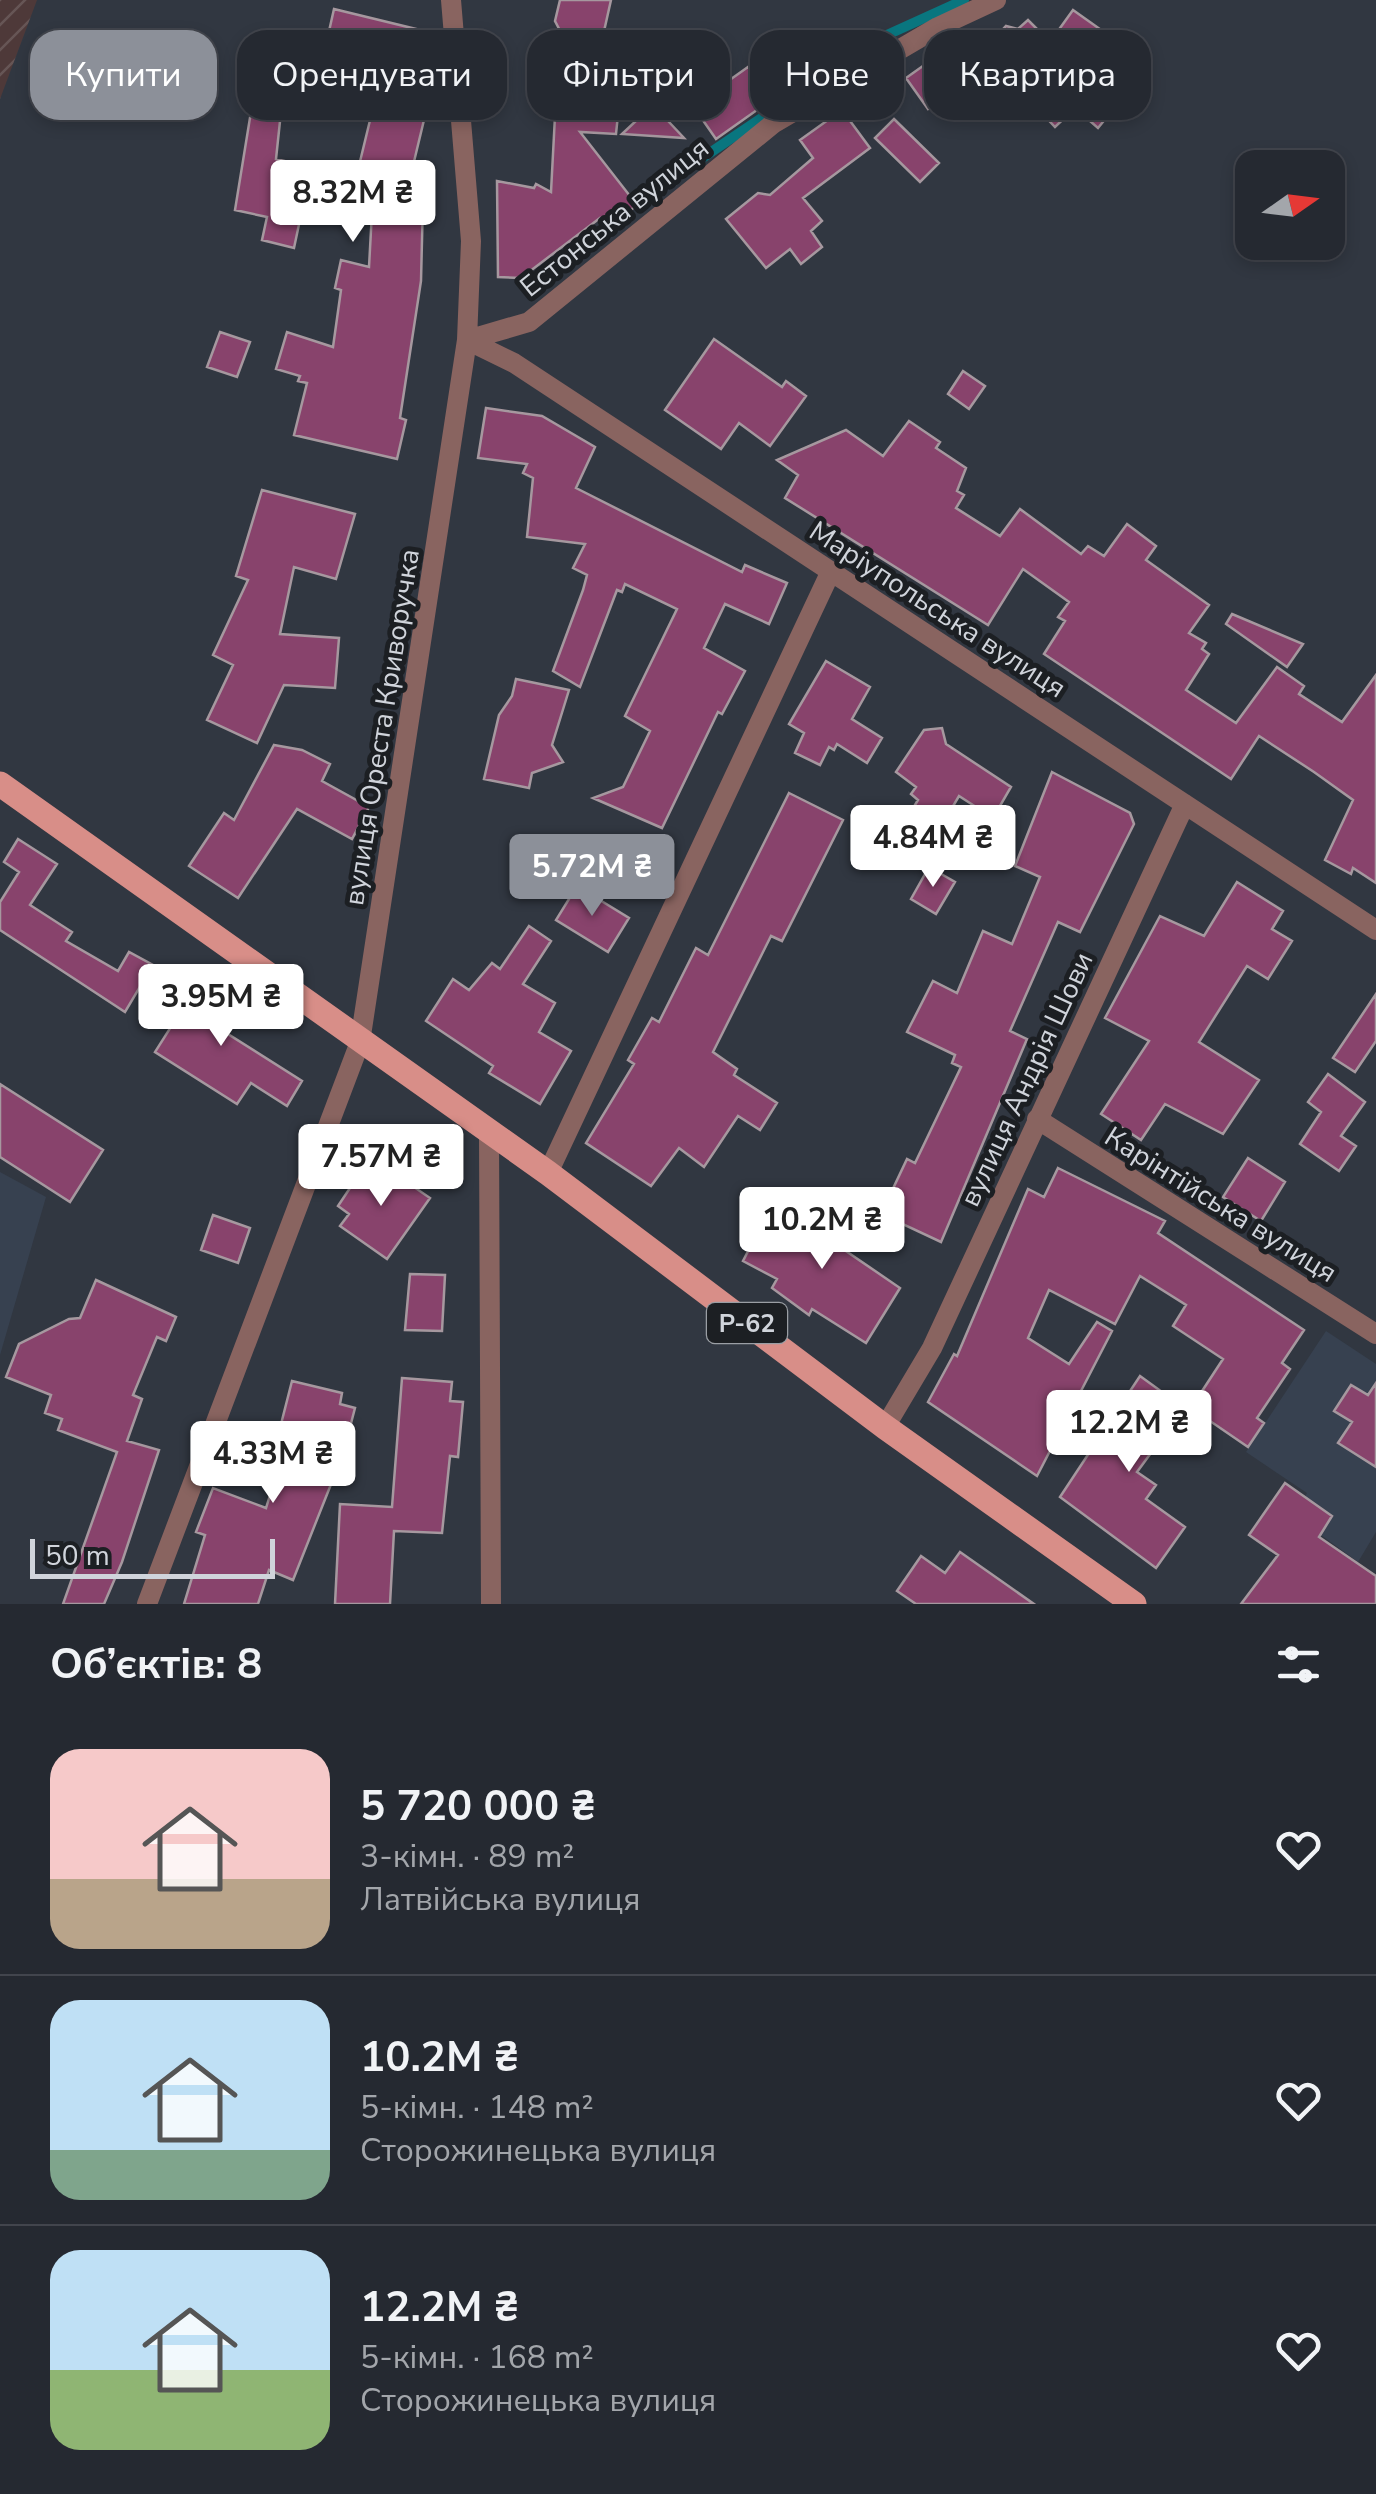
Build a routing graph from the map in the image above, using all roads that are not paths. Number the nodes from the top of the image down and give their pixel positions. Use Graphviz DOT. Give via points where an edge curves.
graph roads {
  1 [pos="451,0"];
  2 [pos="996,0"];
  3 [pos="467,340"];
  4 [pos="830,571"];
  5 [pos="0,784"];
  6 [pos="1185,804"];
  7 [pos="1376,930"];
  8 [pos="360,1042"];
  9 [pos="1037,1119"];
  10 [pos="488,1132"];
  11 [pos="548,1174"];
  12 [pos="1376,1334"];
  13 [pos="885,1427"];
  14 [pos="148,1604"];
  15 [pos="491,1604"];
  16 [pos="1134,1604"];
  1 -- 3 [label="street, вулиця Ореста Криворучка" via="470,241"];
  2 -- 3 [label="street, Естонська вулиця" via="774,123 529,322"];
  3 -- 4 [label="street, Маріупольська вулиця" via="514,363"];
  3 -- 8 [label="street, вулиця Ореста Криворучка"];
  4 -- 6 [label="street, Маріупольська вулиця"];
  4 -- 11 [label="street"];
  5 -- 8 [label="main road, Р-62"];
  6 -- 7 [label="street, Маріупольська вулиця"];
  6 -- 9 [label="street, вулиця Андрія Шови"];
  8 -- 10 [label="main road, Р-62"];
  8 -- 14 [label="street, вулиця Ореста Криворучка"];
  9 -- 12 [label="street, Карінтійська вулиця"];
  9 -- 13 [label="street, вулиця Андрія Шови" via="932,1348"];
  10 -- 11 [label="main road, Р-62"];
  10 -- 15 [label="street"];
  11 -- 13 [label="main road, Р-62"];
  13 -- 16 [label="main road, Р-62"];
}
